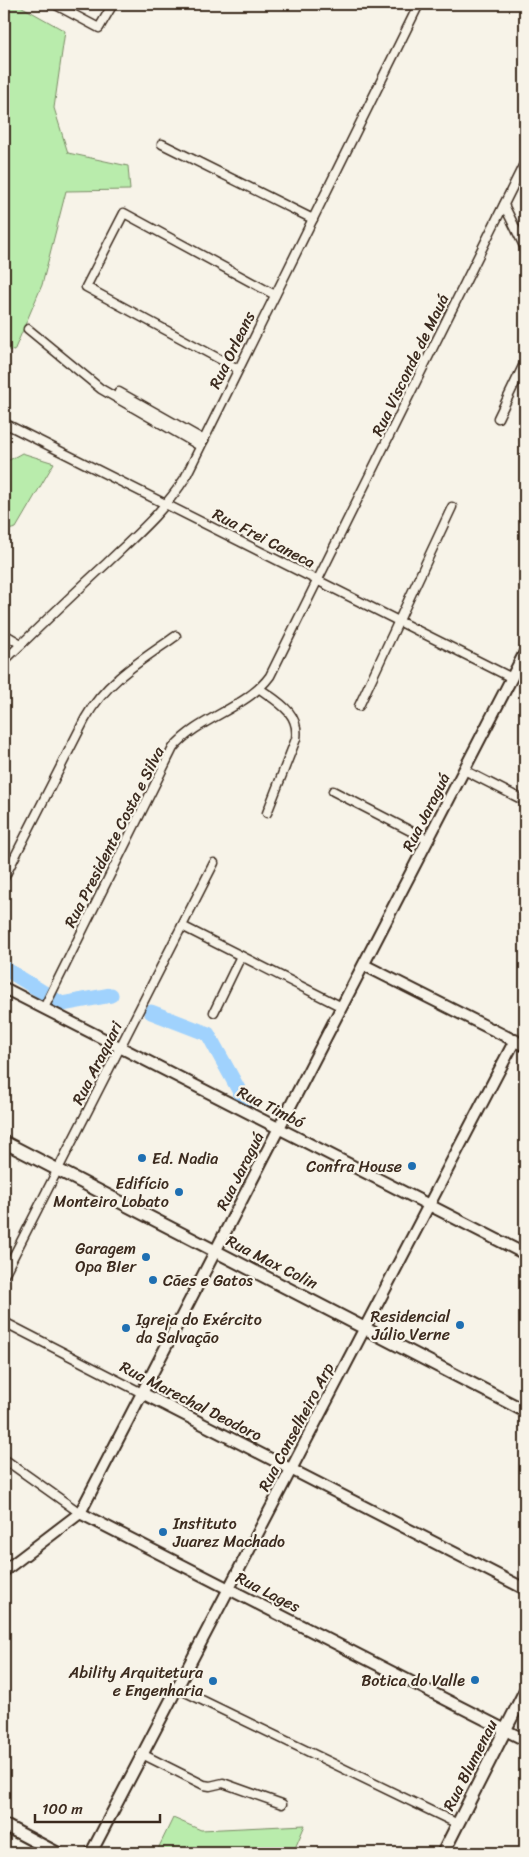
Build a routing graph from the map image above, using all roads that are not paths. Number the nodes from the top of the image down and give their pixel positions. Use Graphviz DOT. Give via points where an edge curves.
graph roads {
  1 [pos="54,4"];
  2 [pos="113,4"];
  3 [pos="419,4"];
  4 [pos="162,144"];
  5 [pos="525,162"];
  6 [pos="504,205"];
  7 [pos="313,218"];
  8 [pos="525,248"];
  9 [pos="275,295"];
  10 [pos="28,329"];
  11 [pos="525,362"];
  12 [pos="238,369"];
  13 [pos="119,392"];
  14 [pos="498,418"];
  15 [pos="4,423"];
  16 [pos="202,443"];
  17 [pos="167,504"];
  18 [pos="452,507"];
  19 [pos="318,581"];
  20 [pos="399,621"];
  21 [pos="4,634"];
  22 [pos="176,636"];
  23 [pos="21,644"];
  24 [pos="525,652"];
  25 [pos="4,660"];
  26 [pos="512,678"];
  27 [pos="260,689"];
  28 [pos="359,706"];
  29 [pos="464,770"];
  30 [pos="333,791"];
  31 [pos="525,801"];
  32 [pos="267,813"];
  33 [pos="428,840"];
  34 [pos="214,863"];
  35 [pos="4,878"];
  36 [pos="182,926"];
  37 [pos="241,956"];
  38 [pos="364,965"];
  39 [pos="4,988"];
  40 [pos="46,1005"];
  41 [pos="342,1007"];
  42 [pos="214,1012"];
  43 [pos="514,1040"];
  44 [pos="525,1046"];
  45 [pos="120,1047"];
  46 [pos="279,1128"];
  47 [pos="4,1142"];
  48 [pos="57,1170"];
  49 [pos="429,1205"];
  50 [pos="216,1251"];
  51 [pos="525,1254"];
  52 [pos="4,1275"];
  53 [pos="4,1322"];
  54 [pos="365,1328"];
  55 [pos="142,1393"];
  56 [pos="525,1411"];
  57 [pos="4,1459"];
  58 [pos="291,1469"];
  59 [pos="80,1513"];
  60 [pos="4,1571"];
  61 [pos="228,1589"];
  62 [pos="525,1589"];
  63 [pos="177,1688"];
  64 [pos="525,1691"];
  65 [pos="506,1730"];
  66 [pos="525,1740"];
  67 [pos="142,1754"];
  68 [pos="282,1804"];
  69 [pos="458,1824"];
  70 [pos="4,1825"];
  71 [pos="43,1849"];
  72 [pos="57,1853"];
  73 [pos="91,1853"];
  74 [pos="443,1853"];
  1 -- 2 [label="street" via="99,28"];
  3 -- 7 [label="street, Rua Orleans"];
  4 -- 7 [label="street"];
  5 -- 6 [label="street, Rua Visconde de Mauá"];
  6 -- 8 [label="street"];
  6 -- 19 [label="street, Rua Visconde de Mauá"];
  7 -- 9 [label="street, Rua Orleans"];
  9 -- 12 [label="street, Rua Orleans"];
  9 -- 12 [label="street" via="124,213 86,287"];
  10 -- 16 [label="street" via="101,389"];
  11 -- 14 [label="street"];
  12 -- 16 [label="street, Rua Orleans"];
  13 -- 16 [label="street"];
  15 -- 17 [label="street, Rua Frei Caneca"];
  16 -- 17 [label="street, Rua Orleans"];
  17 -- 19 [label="street, Rua Frei Caneca"];
  17 -- 23 [label="street, Rua Orleans"];
  18 -- 20 [label="street"];
  19 -- 20 [label="street, Rua Frei Caneca"];
  19 -- 27 [label="street, Rua Presidente Costa e Silva" via="270,676"];
  20 -- 26 [label="street, Rua Frei Caneca"];
  20 -- 28 [label="street"];
  21 -- 23 [label="street"];
  22 -- 35 [label="street" via="112,682 94,704"];
  23 -- 25 [label="street, Rua Orleans"];
  24 -- 26 [label="street, Rua Jaraguá"];
  26 -- 29 [label="street, Rua Jaraguá"];
  27 -- 32 [label="street" via="289,712 298,729"];
  27 -- 40 [label="street, Rua Presidente Costa e Silva" via="186,736 173,748"];
  29 -- 31 [label="street"];
  29 -- 33 [label="street, Rua Jaraguá"];
  30 -- 33 [label="street"];
  33 -- 38 [label="street, Rua Jaraguá"];
  34 -- 36 [label="street, Rua Araquari"];
  36 -- 37 [label="street"];
  36 -- 45 [label="street, Rua Araquari"];
  37 -- 41 [label="street"];
  37 -- 42 [label="street"];
  38 -- 41 [label="street, Rua Jaraguá"];
  38 -- 43 [label="street"];
  39 -- 40 [label="street, Rua Timbó"];
  40 -- 45 [label="street, Rua Timbó"];
  41 -- 46 [label="street, Rua Jaraguá"];
  43 -- 44 [label="street"];
  43 -- 49 [label="street, Rua Conselheiro Arp"];
  45 -- 46 [label="street, Rua Timbó"];
  45 -- 48 [label="street, Rua Araquari"];
  46 -- 49 [label="street, Rua Timbó"];
  46 -- 50 [label="street, Rua Jaraguá"];
  47 -- 48 [label="main road, Rua Max Colin"];
  48 -- 50 [label="main road, Rua Max Colin"];
  48 -- 52 [label="street, Rua Araquari"];
  49 -- 51 [label="street, Rua Timbó"];
  49 -- 54 [label="street, Rua Conselheiro Arp"];
  50 -- 54 [label="main road, Rua Max Colin"];
  50 -- 55 [label="street, Rua Jaraguá"];
  53 -- 55 [label="street, Rua Marechal Deodoro"];
  54 -- 56 [label="main road, Rua Max Colin"];
  54 -- 58 [label="street, Rua Conselheiro Arp"];
  55 -- 58 [label="street, Rua Marechal Deodoro"];
  55 -- 59 [label="street, Rua Jaraguá"];
  57 -- 59 [label="street, Rua Lages"];
  58 -- 61 [label="street, Rua Conselheiro Arp"];
  58 -- 62 [label="street, Rua Marechal Deodoro"];
  59 -- 60 [label="street, Rua Jaraguá"];
  59 -- 61 [label="street, Rua Lages"];
  61 -- 63 [label="street, Rua Conselheiro Arp"];
  61 -- 65 [label="street, Rua Lages"];
  63 -- 67 [label="street, Rua Conselheiro Arp"];
  63 -- 69 [label="street"];
  64 -- 65 [label="main road, Rua Blumenau"];
  65 -- 66 [label="street, Rua Lages"];
  65 -- 69 [label="main road, Rua Blumenau"];
  67 -- 68 [label="street" via="204,1785 223,1783"];
  67 -- 73 [label="street, Rua Conselheiro Arp"];
  69 -- 74 [label="main road, Rua Blumenau"];
  70 -- 71 [label="main road"];
  71 -- 72 [label="main road"];
}
